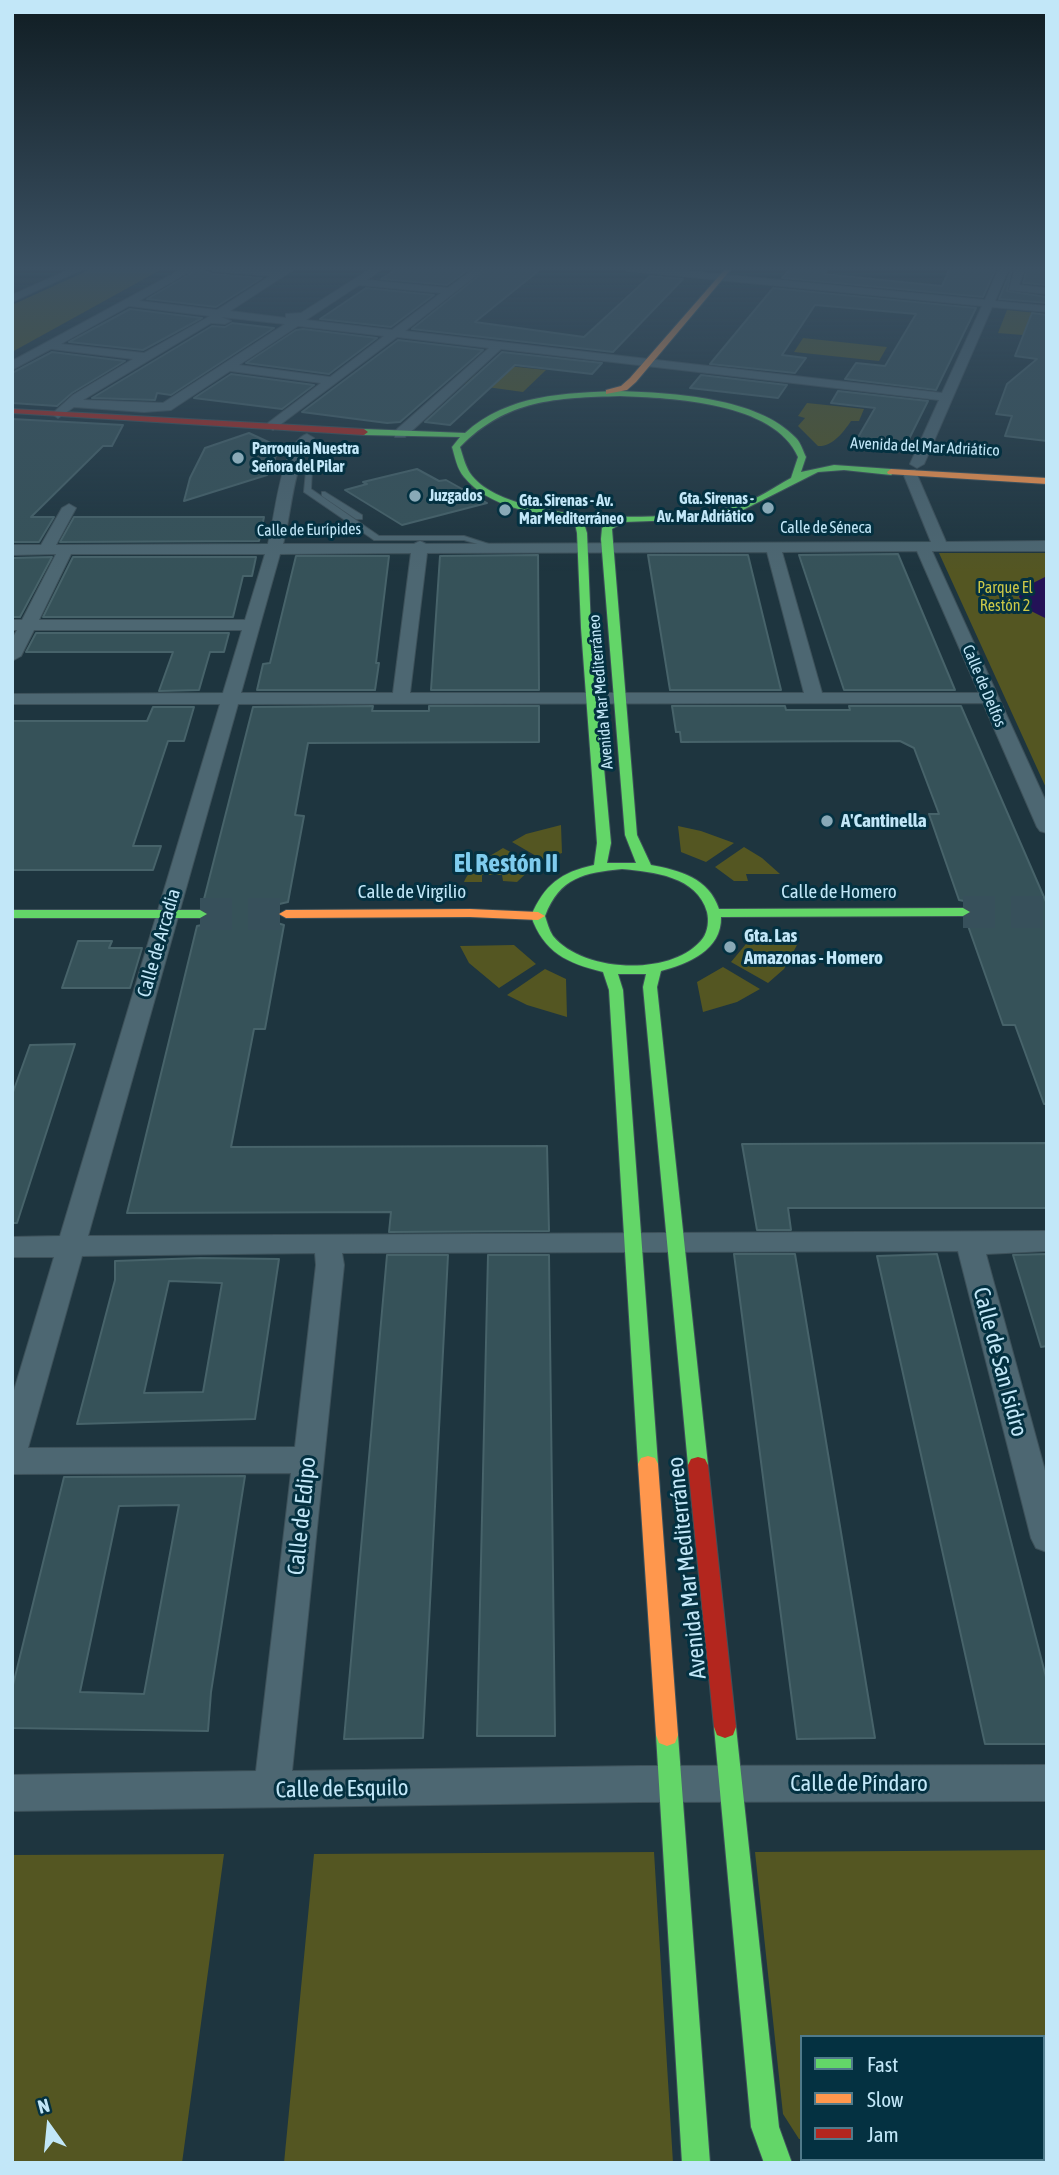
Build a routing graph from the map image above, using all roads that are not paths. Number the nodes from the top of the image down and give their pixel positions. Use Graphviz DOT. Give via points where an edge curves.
graph roads {
  1 [pos="127,370"];
  2 [pos="224,370"];
  3 [pos="247,370"];
  4 [pos="347,370"];
  5 [pos="472,370"];
  6 [pos="642,370"];
  7 [pos="665,370"];
  8 [pos="708,370"];
  9 [pos="958,370"];
  10 [pos="332,381"];
  11 [pos="609,393"];
  12 [pos="646,393"];
  13 [pos="945,397"];
  14 [pos="73,403"];
  15 [pos="166,407"];
  16 [pos="12,411"];
  17 [pos="58,414"];
  18 [pos="151,419"];
  19 [pos="12,420"];
  20 [pos="273,426"];
  21 [pos="400,434"];
  22 [pos="307,438"];
  23 [pos="460,441"];
  24 [pos="802,457"];
  25 [pos="292,467"];
  26 [pos="913,468"];
  27 [pos="1047,471"];
  28 [pos="795,477"];
  29 [pos="1047,481"];
  30 [pos="69,508"];
  31 [pos="578,517"];
  32 [pos="621,520"];
  33 [pos="931,545"];
  34 [pos="420,546"];
  35 [pos="491,546"];
  36 [pos="606,546"];
  37 [pos="773,546"];
  38 [pos="1047,546"];
  39 [pos="275,547"];
  40 [pos="581,547"];
  41 [pos="12,550"];
  42 [pos="46,550"];
  43 [pos="66,550"];
  44 [pos="20,625"];
  45 [pos="252,625"];
  46 [pos="12,656"];
  47 [pos="231,698"];
  48 [pos="401,698"];
  49 [pos="605,698"];
  50 [pos="990,698"];
  51 [pos="12,699"];
  52 [pos="816,699"];
  53 [pos="1047,827"];
  54 [pos="600,867"];
  55 [pos="645,867"];
  56 [pos="963,912"];
  57 [pos="715,913"];
  58 [pos="12,914"];
  59 [pos="168,914"];
  60 [pos="200,914"];
  61 [pos="286,914"];
  62 [pos="538,916"];
  63 [pos="609,968"];
  64 [pos="654,968"];
  65 [pos="1047,1241"];
  66 [pos="654,1242"];
  67 [pos="993,1242"];
  68 [pos="323,1245"];
  69 [pos="12,1247"];
  70 [pos="70,1247"];
  71 [pos="12,1449"];
  72 [pos="308,1460"];
  73 [pos="12,1461"];
  74 [pos="1047,1538"];
  75 [pos="1047,1783"];
  76 [pos="671,1784"];
  77 [pos="731,1784"];
  78 [pos="272,1790"];
  79 [pos="12,1793"];
  80 [pos="696,2163"];
  81 [pos="778,2163"];
  1 -- 14 [label="street"];
  2 -- 15 [label="street"];
  3 -- 10 [label="street"];
  4 -- 10 [label="street"];
  5 -- 21 [label="street"];
  6 -- 11 [label="street" via="624,388"];
  7 -- 12 [label="street"];
  8 -- 13 [label="street"];
  9 -- 13 [label="street"];
  10 -- 20 [label="street"];
  11 -- 12 [label="street"];
  11 -- 23 [label="street" via="527,403 494,414"];
  12 -- 24 [label="street" via="724,405 769,421 792,438"];
  13 -- 26 [label="street"];
  14 -- 15 [label="street"];
  14 -- 17 [label="street"];
  15 -- 18 [label="street"];
  16 -- 17 [label="street"];
  17 -- 18 [label="street"];
  18 -- 20 [label="street"];
  19 -- 22 [label="street"];
  20 -- 21 [label="street"];
  21 -- 23 [label="street"];
  22 -- 23 [label="street"];
  22 -- 25 [label="street, Calle de Arcadia"];
  23 -- 31 [label="street" via="460,461 469,479 519,504"];
  24 -- 26 [label="street, Avenida del Mar Adriático"];
  24 -- 28 [label="street"];
  25 -- 35 [label="lane" via="310,469 307,490 377,538 464,538"];
  25 -- 39 [label="street, Calle de Arcadia"];
  26 -- 27 [label="street, Avenida del Mar Adriático"];
  26 -- 28 [label="street" via="827,468"];
  26 -- 29 [label="street, Avenida del Mar Adriático"];
  26 -- 33 [label="street, Calle de Delfos"];
  28 -- 32 [label="street" via="772,495 732,510"];
  30 -- 42 [label="street"];
  31 -- 32 [label="street"];
  31 -- 40 [label="street, Avenida Mar Mediterráneo"];
  32 -- 36 [label="street" via="607,528"];
  33 -- 37 [label="street, Calle de Séneca"];
  33 -- 38 [label="street, Calle de Séneca"];
  33 -- 50 [label="street, Calle de Delfos"];
  34 -- 35 [label="street, Calle de Eurípides"];
  34 -- 39 [label="street, Calle de Eurípides"];
  34 -- 48 [label="street"];
  35 -- 40 [label="street, Calle de Eurípides"];
  36 -- 37 [label="street, Calle de Séneca"];
  36 -- 40 [label="street, Calle de Eurípides"];
  36 -- 49 [label="street, Avenida Mar Mediterráneo"];
  37 -- 52 [label="street"];
  39 -- 43 [label="street, Calle de Eurípides"];
  39 -- 45 [label="street, Calle de Arcadia"];
  40 -- 49 [label="street, Avenida Mar Mediterráneo"];
  41 -- 42 [label="street, Calle de Eurípides"];
  42 -- 43 [label="street, Calle de Eurípides"];
  43 -- 44 [label="street"];
  44 -- 45 [label="street"];
  44 -- 46 [label="street"];
  45 -- 47 [label="street, Calle de Arcadia"];
  47 -- 48 [label="street"];
  47 -- 51 [label="street"];
  47 -- 59 [label="street, Calle de Arcadia"];
  48 -- 49 [label="street"];
  49 -- 52 [label="street"];
  49 -- 54 [label="street, Avenida Mar Mediterráneo"];
  49 -- 55 [label="street, Avenida Mar Mediterráneo" via="631,835"];
  50 -- 52 [label="street"];
  50 -- 53 [label="street, Calle de Delfos"];
  54 -- 55 [label="street"];
  54 -- 62 [label="street" via="568,877 545,894"];
  55 -- 57 [label="street" via="692,883 708,897"];
  56 -- 57 [label="street, Calle de Homero"];
  57 -- 64 [label="street" via="708,941 686,957"];
  58 -- 59 [label="street"];
  59 -- 60 [label="street"];
  59 -- 70 [label="street, Calle de Arcadia"];
  61 -- 62 [label="street, Calle de Virgilio"];
  62 -- 63 [label="street" via="547,939 573,957"];
  63 -- 64 [label="street"];
  63 -- 66 [label="street, Avenida Mar Mediterráneo"];
  64 -- 66 [label="street, Avenida Mar Mediterráneo" via="650,987"];
  65 -- 67 [label="street"];
  66 -- 67 [label="street"];
  66 -- 68 [label="street"];
  66 -- 76 [label="street, Avenida Mar Mediterráneo"];
  66 -- 77 [label="street, Avenida Mar Mediterráneo"];
  67 -- 74 [label="street, Calle de San Isidro" via="971,1251"];
  68 -- 70 [label="street"];
  68 -- 72 [label="street, Calle de Edipo" via="330,1265"];
  69 -- 70 [label="street"];
  70 -- 71 [label="street, Calle de Arcadia"];
  72 -- 73 [label="street"];
  72 -- 78 [label="street, Calle de Edipo"];
  75 -- 77 [label="street, Calle de Píndaro"];
  76 -- 77 [label="street, Calle de Píndaro"];
  76 -- 78 [label="street, Calle de Esquilo"];
  76 -- 80 [label="street, Avenida Mar Mediterráneo"];
  77 -- 81 [label="street, Avenida Mar Mediterráneo" via="765,2127"];
  78 -- 79 [label="street, Calle de Esquilo"];
}
